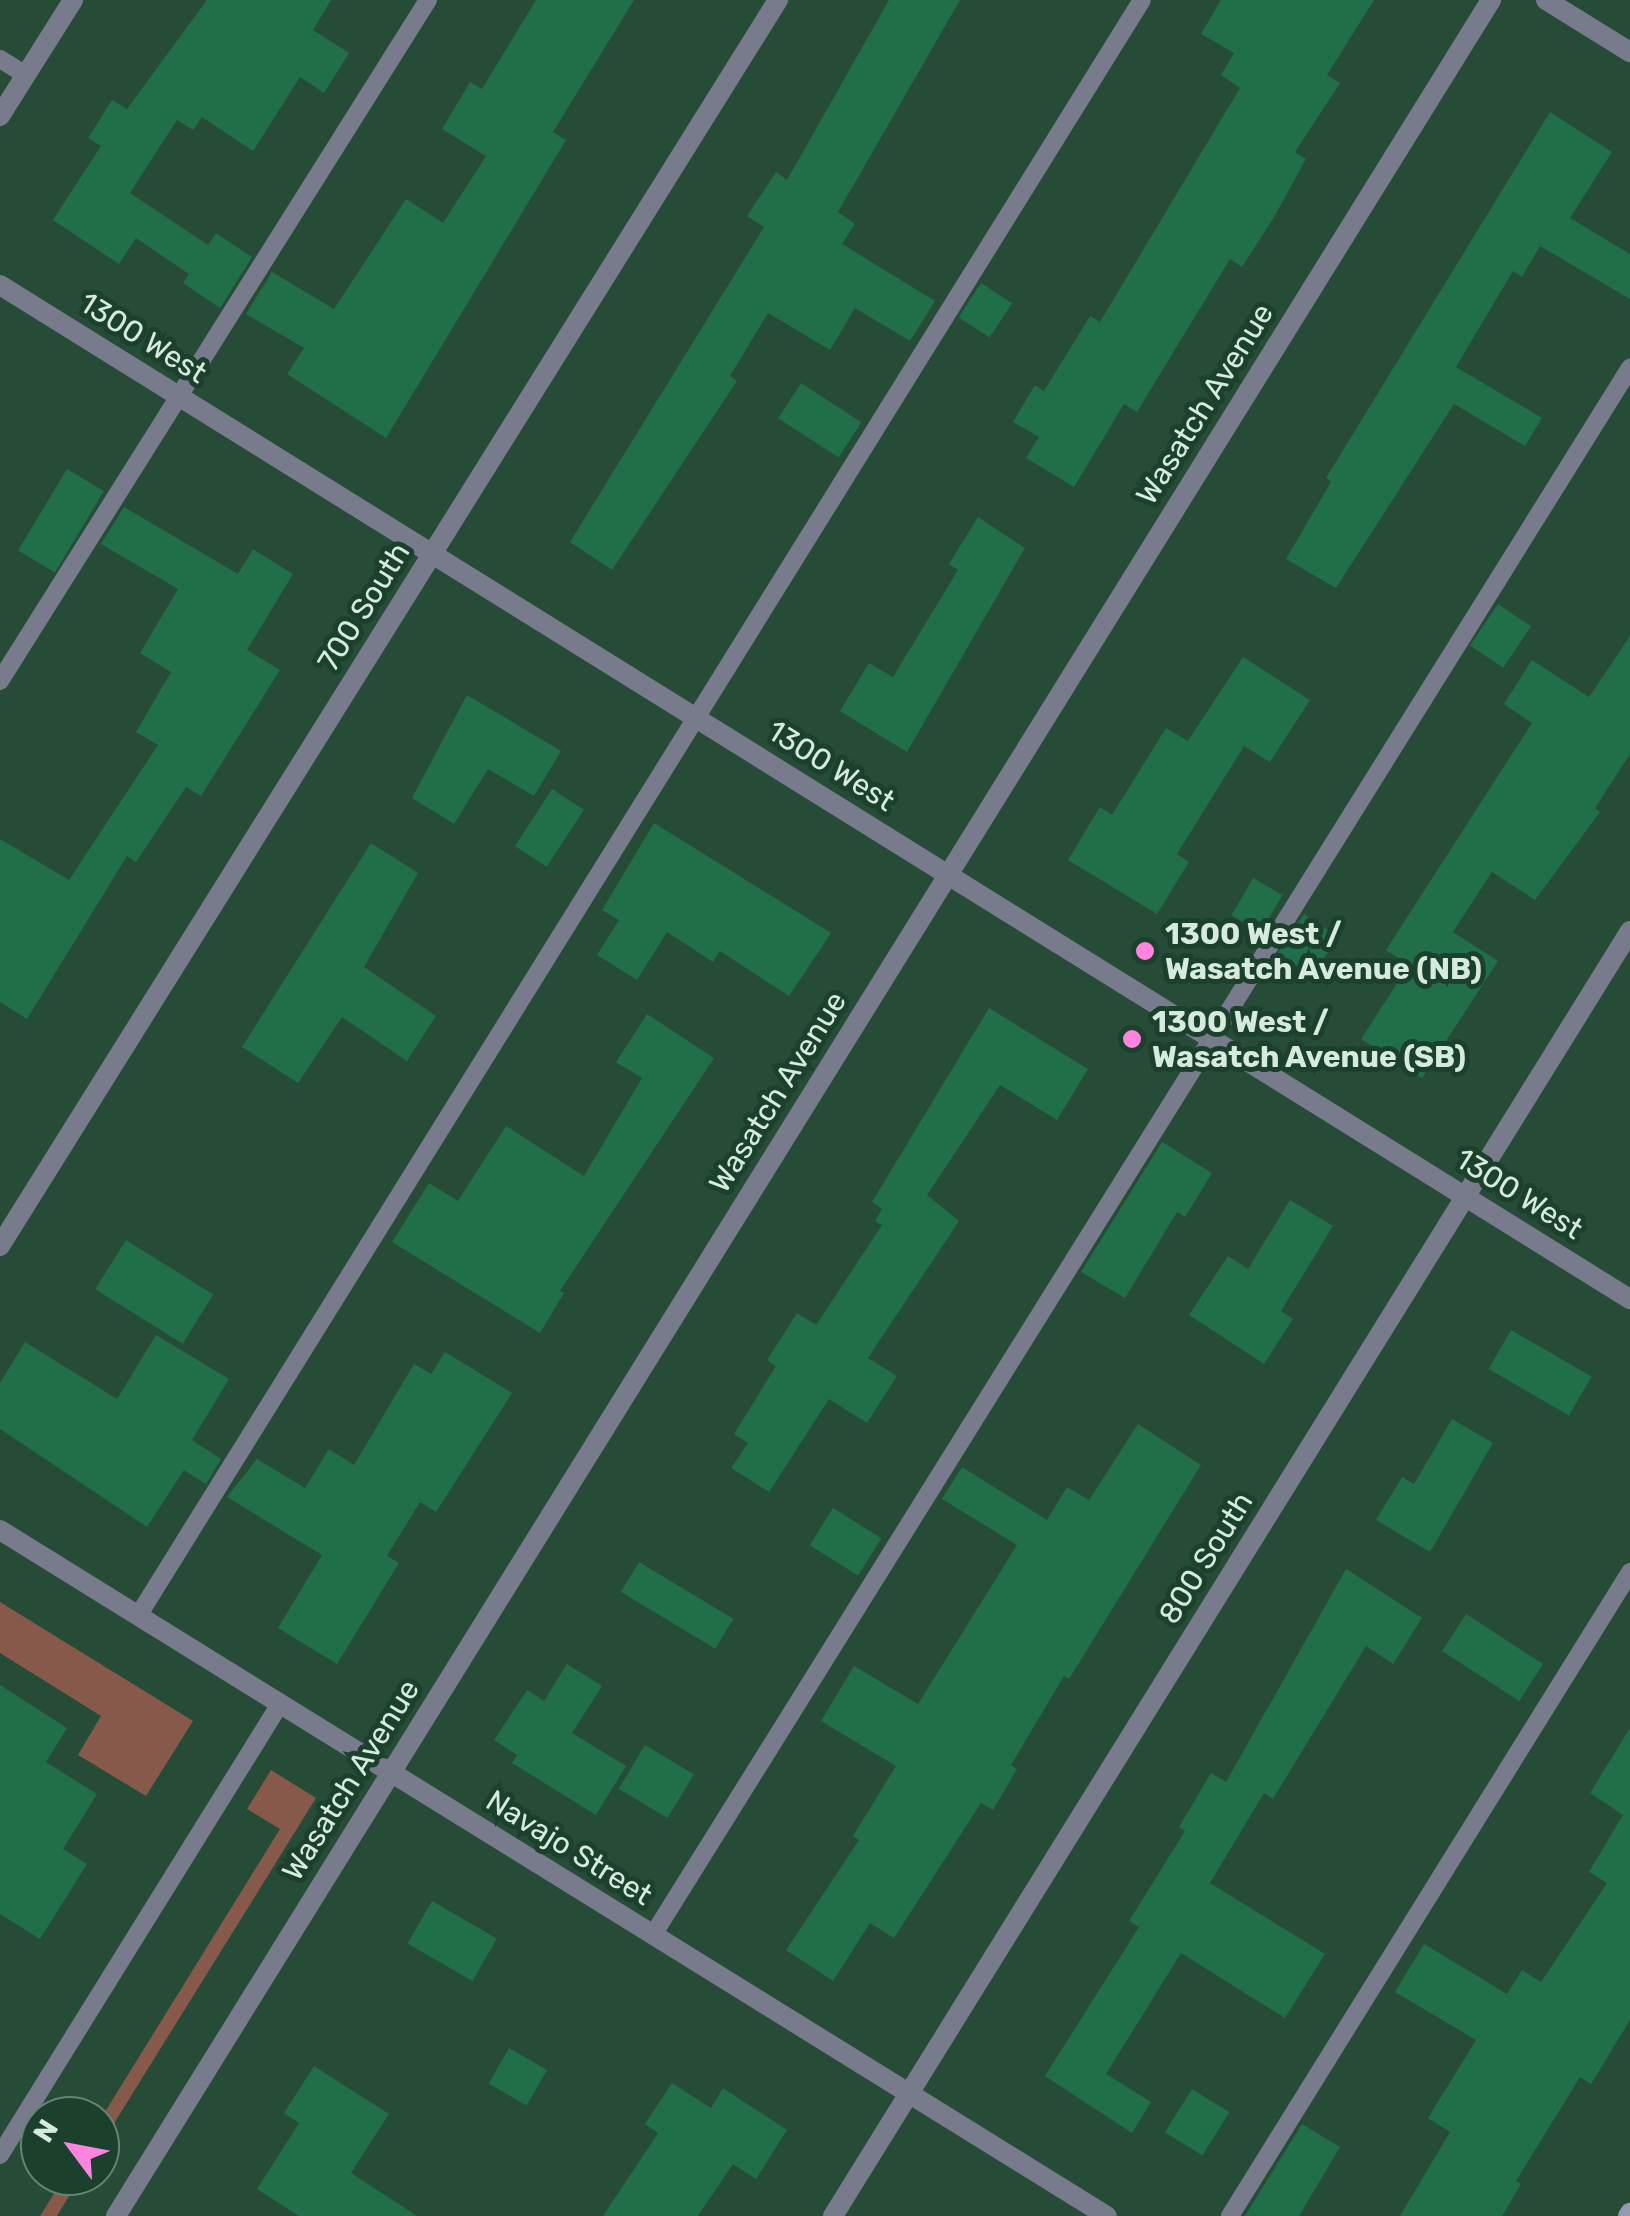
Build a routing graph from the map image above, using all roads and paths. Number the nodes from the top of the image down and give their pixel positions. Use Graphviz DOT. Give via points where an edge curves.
graph roads {
  1 [pos="72,0"];
  2 [pos="428,0"];
  3 [pos="778,0"];
  4 [pos="1142,0"];
  5 [pos="1491,0"];
  6 [pos="1546,0"];
  7 [pos="1630,52"];
  8 [pos="0,59"];
  9 [pos="26,75"];
  10 [pos="0,116"];
  11 [pos="0,285"];
  12 [pos="1630,368"];
  13 [pos="179,396"];
  14 [pos="432,554"];
  15 [pos="0,681"];
  16 [pos="694,716"];
  17 [pos="948,875"];
  18 [pos="1630,931"];
  19 [pos="1210,1037"];
  20 [pos="1466,1196"];
  21 [pos="0,1246"];
  22 [pos="1630,1299"];
  23 [pos="0,1530"];
  24 [pos="1630,1572"];
  25 [pos="138,1616"];
  26 [pos="280,1704"];
  27 [pos="391,1773"];
  28 [pos="652,1935"];
  29 [pos="909,2094"];
  30 [pos="0,2155"];
  31 [pos="116,2216"];
  32 [pos="834,2216"];
  33 [pos="1107,2216"];
  34 [pos="1230,2216"];
  1 -- 9 [label="street"];
  2 -- 13 [label="lane"];
  3 -- 14 [label="street, 700 South"];
  4 -- 16 [label="lane"];
  5 -- 17 [label="street, Wasatch Avenue"];
  6 -- 7 [label="street"];
  8 -- 9 [label="lane"];
  9 -- 10 [label="street"];
  11 -- 13 [label="street, 1300 West"];
  12 -- 19 [label="lane"];
  13 -- 14 [label="street, 1300 West"];
  13 -- 15 [label="lane"];
  14 -- 16 [label="street, 1300 West"];
  14 -- 21 [label="street, 700 South"];
  16 -- 17 [label="street, 1300 West"];
  16 -- 25 [label="lane"];
  17 -- 19 [label="street, 1300 West"];
  17 -- 27 [label="street, Wasatch Avenue"];
  18 -- 20 [label="street, 800 South"];
  19 -- 20 [label="street, 1300 West"];
  19 -- 28 [label="lane"];
  20 -- 22 [label="street, 1300 West"];
  20 -- 29 [label="street, 800 South"];
  23 -- 25 [label="street, Navajo Street"];
  24 -- 34 [label="lane"];
  25 -- 26 [label="street, Navajo Street"];
  26 -- 27 [label="street, Navajo Street"];
  26 -- 30 [label="lane"];
  27 -- 28 [label="street, Navajo Street"];
  27 -- 31 [label="street, Wasatch Avenue"];
  28 -- 29 [label="street, Navajo Street"];
  29 -- 32 [label="street, 800 South"];
  29 -- 33 [label="street, Navajo Street"];
}
